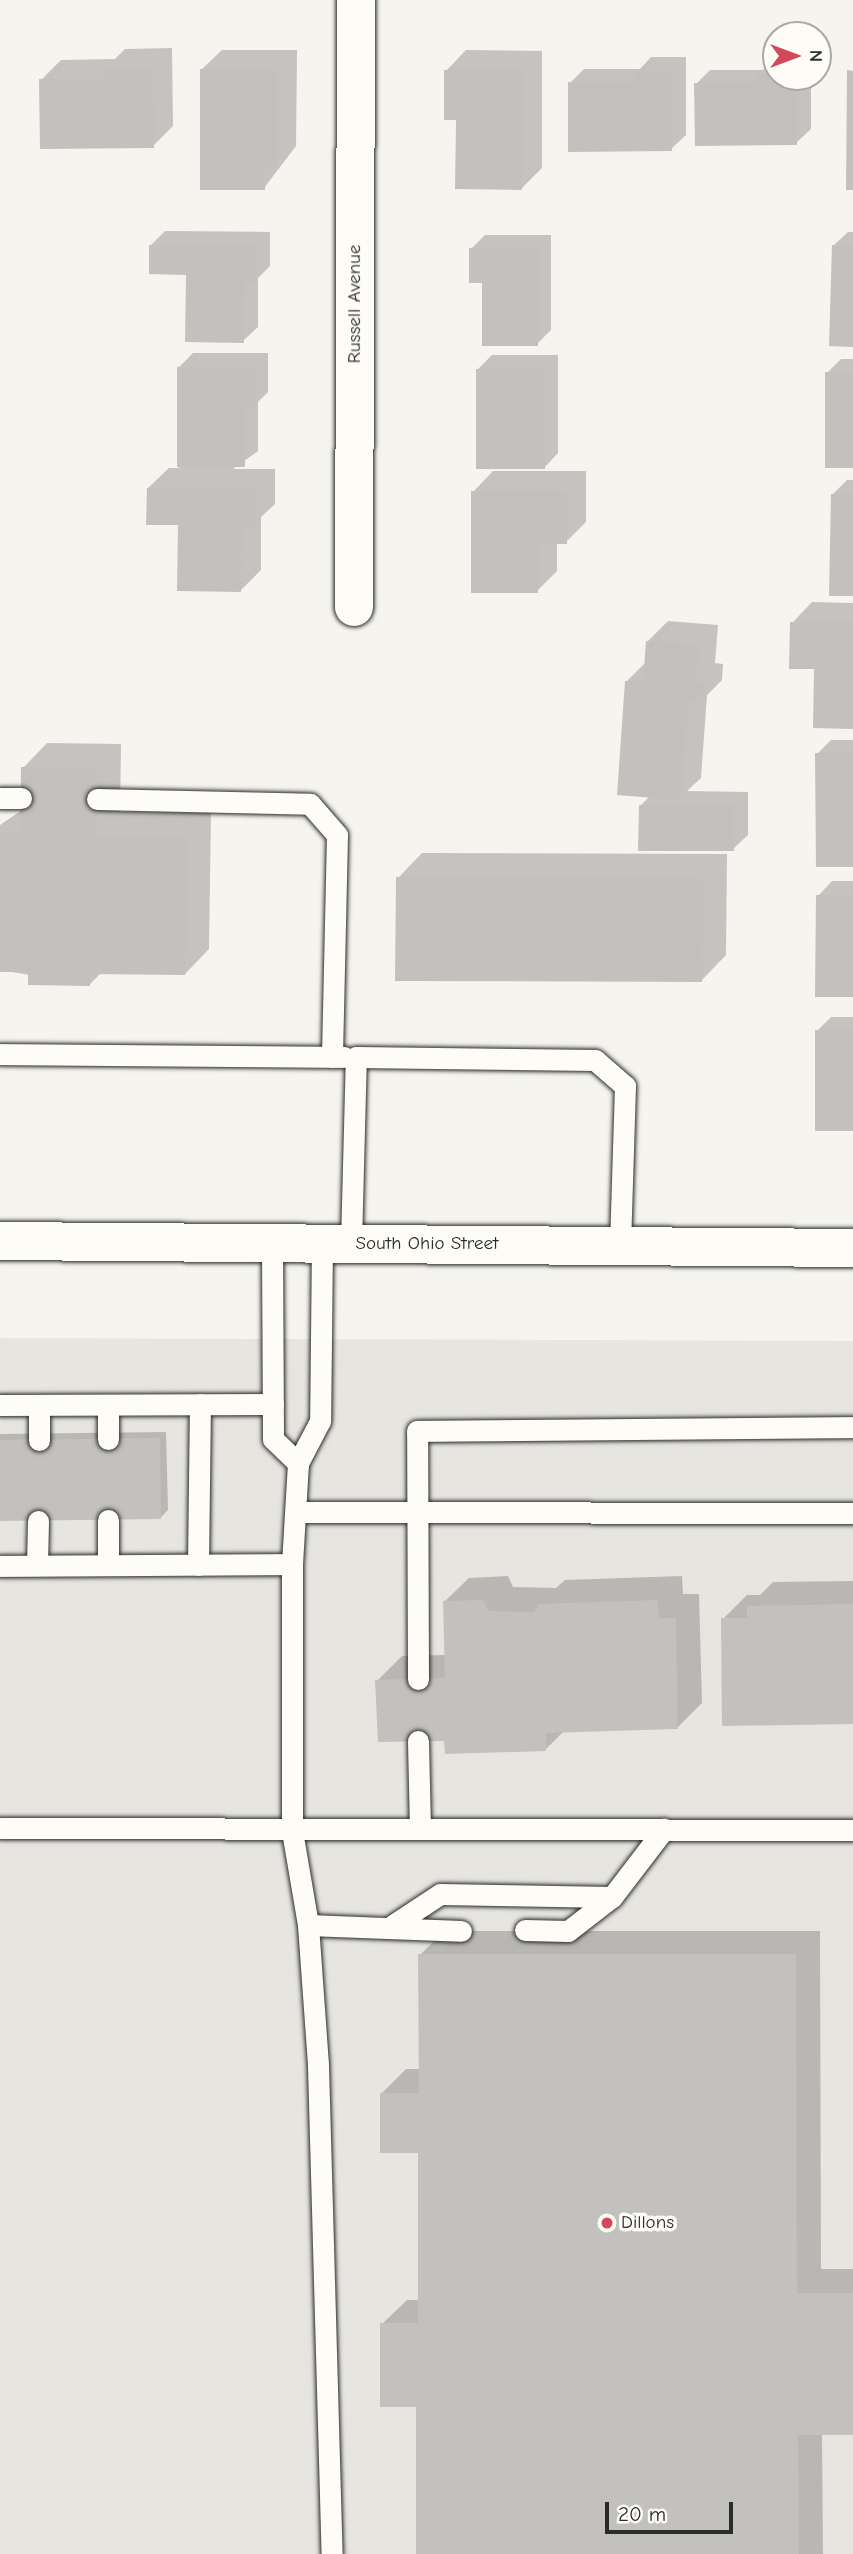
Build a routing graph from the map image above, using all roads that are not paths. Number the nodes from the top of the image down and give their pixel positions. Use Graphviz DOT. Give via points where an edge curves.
graph roads {
  1 [pos="356,0"];
  2 [pos="354,607"];
  3 [pos="96,799"];
  4 [pos="0,1054"];
  5 [pos="332,1057"];
  6 [pos="356,1057"];
  7 [pos="0,1241"];
  8 [pos="272,1243"];
  9 [pos="337,1243"];
  10 [pos="620,1246"];
  11 [pos="853,1248"];
  12 [pos="200,1404"];
  13 [pos="273,1404"];
  14 [pos="0,1405"];
  15 [pos="39,1405"];
  16 [pos="108,1405"];
  17 [pos="853,1427"];
  18 [pos="108,1439"];
  19 [pos="39,1440"];
  20 [pos="299,1463"];
  21 [pos="296,1512"];
  22 [pos="416,1512"];
  23 [pos="853,1513"];
  24 [pos="108,1520"];
  25 [pos="38,1521"];
  26 [pos="292,1564"];
  27 [pos="37,1565"];
  28 [pos="108,1565"];
  29 [pos="198,1565"];
  30 [pos="0,1566"];
  31 [pos="418,1679"];
  32 [pos="418,1741"];
  33 [pos="0,1828"];
  34 [pos="420,1828"];
  35 [pos="664,1829"];
  36 [pos="853,1830"];
  37 [pos="292,1831"];
  38 [pos="612,1897"];
  39 [pos="308,1925"];
  40 [pos="393,1925"];
  41 [pos="525,1930"];
  42 [pos="461,1931"];
  43 [pos="332,2554"];
  1 -- 2 [label="main road, Russell Avenue"];
  3 -- 5 [label="lane" via="310,804 337,835"];
  4 -- 5 [label="lane"];
  5 -- 6 [label="lane"];
  6 -- 9 [label="lane"];
  6 -- 10 [label="lane" via="595,1060 625,1086"];
  7 -- 8 [label="main road, South Ohio Street"];
  8 -- 9 [label="main road, South Ohio Street"];
  8 -- 13 [label="lane"];
  9 -- 10 [label="main road, South Ohio Street"];
  9 -- 20 [label="lane" via="320,1421"];
  10 -- 11 [label="main road, South Ohio Street"];
  12 -- 13 [label="lane"];
  12 -- 16 [label="lane"];
  12 -- 29 [label="lane"];
  13 -- 20 [label="lane" via="273,1439"];
  14 -- 15 [label="lane"];
  15 -- 16 [label="lane"];
  15 -- 19 [label="lane"];
  16 -- 18 [label="lane"];
  17 -- 22 [label="lane" via="417,1431"];
  20 -- 21 [label="lane"];
  21 -- 22 [label="lane"];
  21 -- 26 [label="lane"];
  22 -- 23 [label="lane"];
  22 -- 31 [label="lane"];
  24 -- 28 [label="lane"];
  25 -- 27 [label="lane"];
  26 -- 29 [label="lane"];
  26 -- 37 [label="lane"];
  27 -- 28 [label="lane"];
  27 -- 30 [label="lane"];
  28 -- 29 [label="lane"];
  32 -- 34 [label="lane"];
  33 -- 37 [label="lane"];
  34 -- 35 [label="lane"];
  34 -- 37 [label="lane"];
  35 -- 36 [label="lane"];
  35 -- 38 [label="lane"];
  37 -- 39 [label="lane"];
  38 -- 40 [label="lane" via="440,1894"];
  38 -- 41 [label="lane" via="568,1931"];
  39 -- 40 [label="lane"];
  39 -- 43 [label="lane" via="319,2079"];
  40 -- 42 [label="lane"];
}
